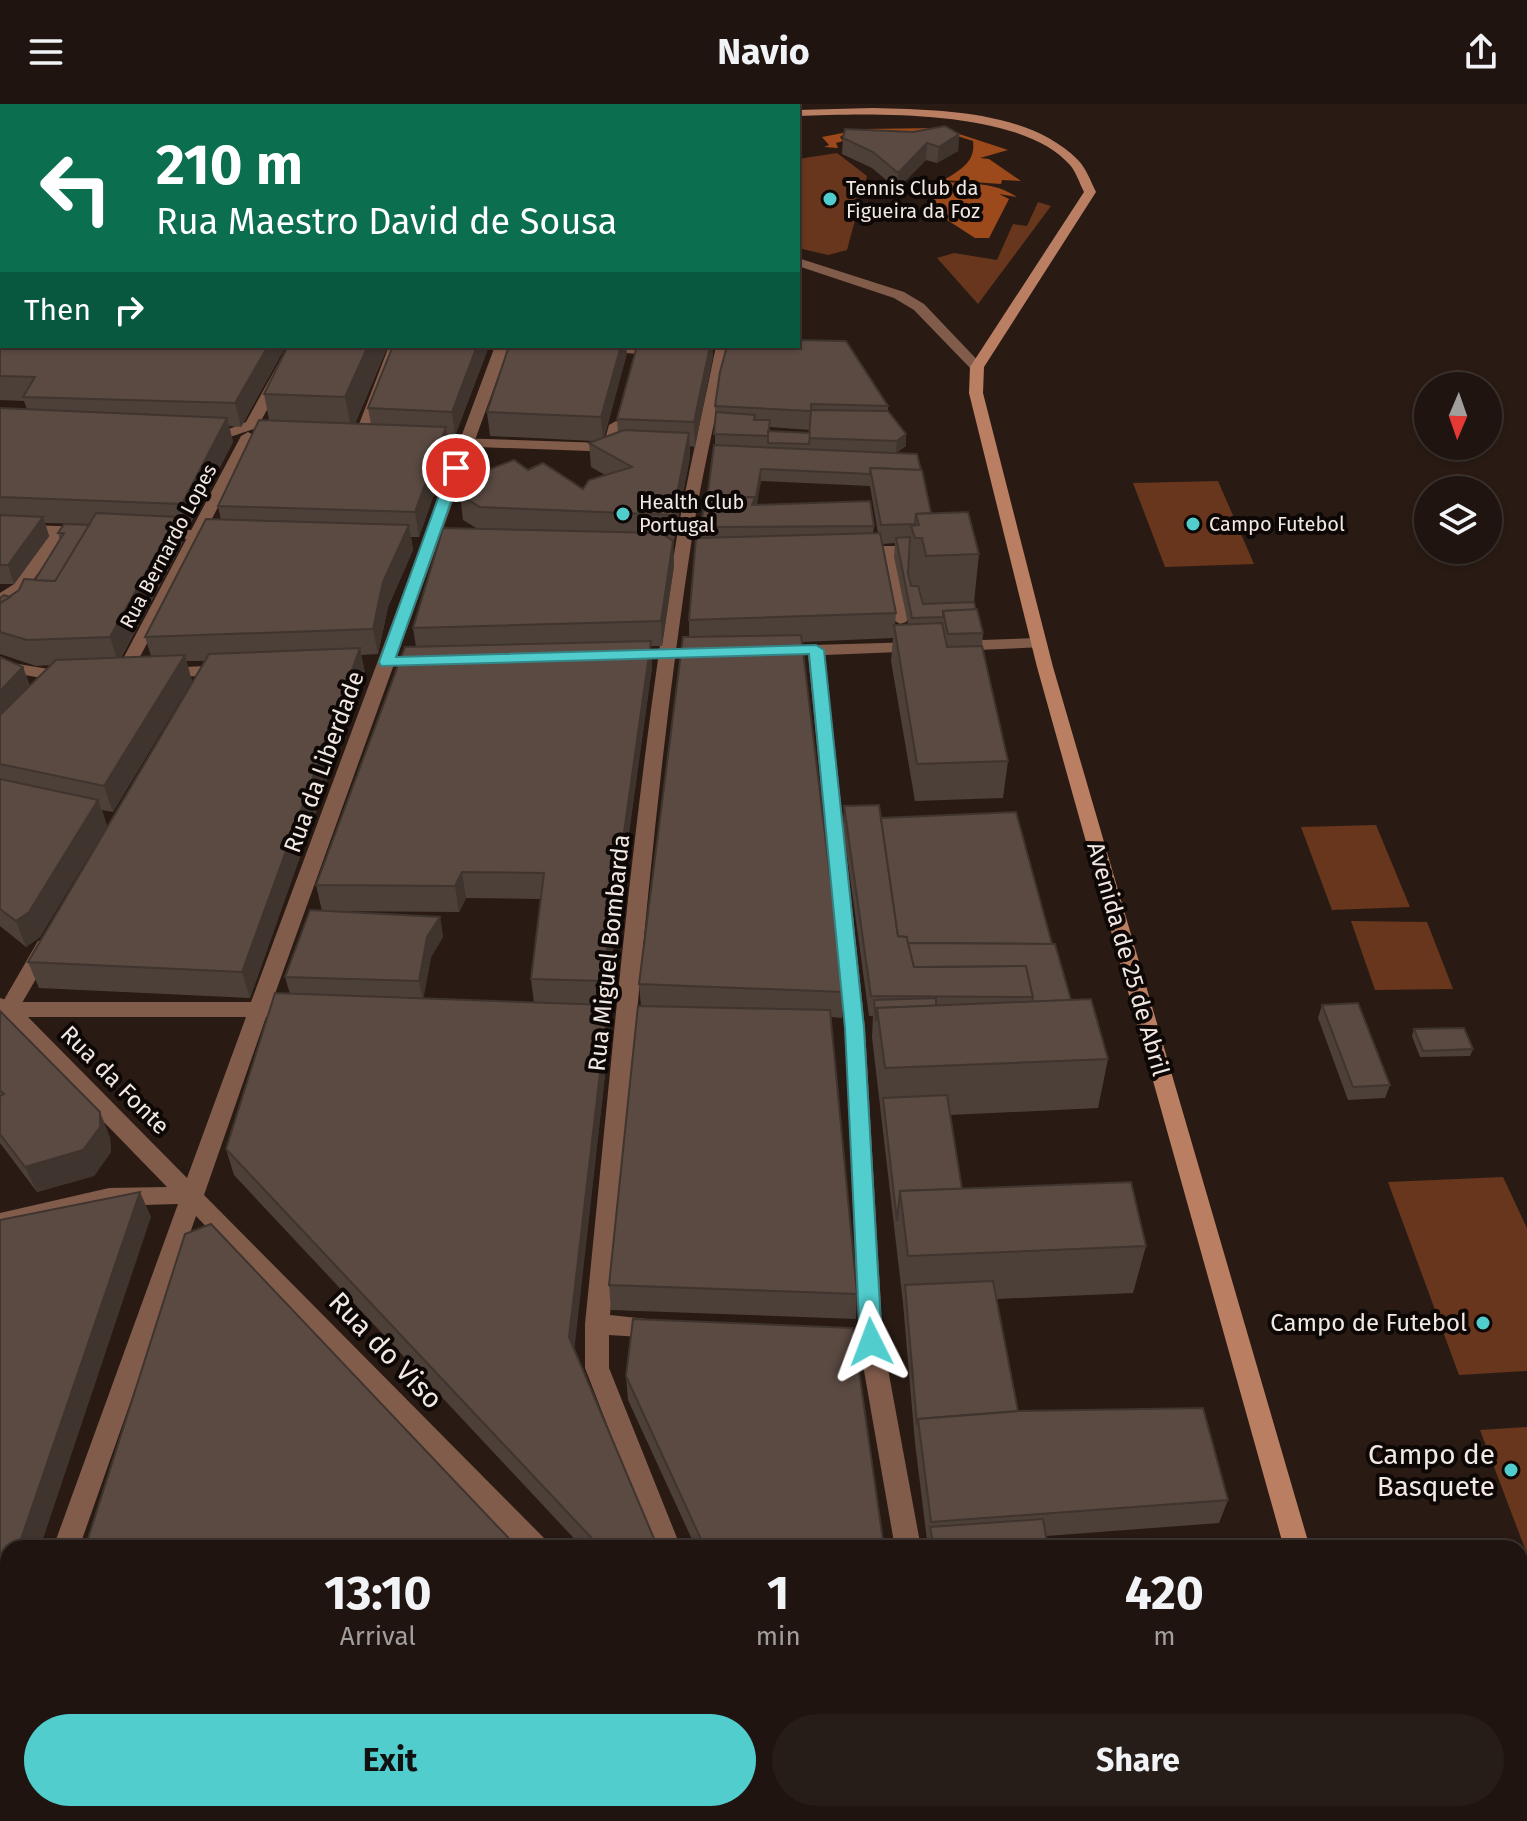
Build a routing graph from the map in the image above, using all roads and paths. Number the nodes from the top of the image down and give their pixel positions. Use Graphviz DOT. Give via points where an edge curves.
graph roads {
  1 [pos="800,113"];
  2 [pos="800,263"];
  3 [pos="294,348"];
  4 [pos="395,348"];
  5 [pos="501,348"];
  6 [pos="614,348"];
  7 [pos="636,349"];
  8 [pos="717,351"];
  9 [pos="679,352"];
  10 [pos="632,365"];
  11 [pos="977,367"];
  12 [pos="618,418"];
  13 [pos="184,432"];
  14 [pos="251,435"];
  15 [pos="359,440"];
  16 [pos="405,441"];
  17 [pos="465,442"];
  18 [pos="0,529"];
  19 [pos="60,531"];
  20 [pos="105,532"];
  21 [pos="136,533"];
  22 [pos="196,535"];
  23 [pos="243,537"];
  24 [pos="841,551"];
  25 [pos="889,551"];
  26 [pos="933,551"];
  27 [pos="0,600"];
  28 [pos="900,619"];
  29 [pos="1038,643"];
  30 [pos="816,650"];
  31 [pos="757,651"];
  32 [pos="0,666"];
  33 [pos="253,669"];
  34 [pos="208,671"];
  35 [pos="82,677"];
  36 [pos="193,696"];
  37 [pos="54,929"];
  38 [pos="4,1006"];
  39 [pos="259,1008"];
  40 [pos="289,1009"];
  41 [pos="192,1195"];
  42 [pos="0,1222"];
  43 [pos="597,1324"];
  44 [pos="673,1329"];
  45 [pos="841,1340"];
  46 [pos="871,1342"];
  47 [pos="69,1540"];
  48 [pos="528,1540"];
  49 [pos="665,1540"];
  50 [pos="907,1540"];
  51 [pos="1295,1540"];
  1 -- 11 [label="main road" via="893,107 1002,120 1064,146 1086,171 1090,192 1080,210"];
  2 -- 11 [label="street" via="899,295 926,314"];
  3 -- 14 [label="street, Rua Bernardo Lopes"];
  4 -- 15 [label="street"];
  5 -- 17 [label="street, Rua da Liberdade"];
  6 -- 7 [label="street"];
  7 -- 9 [label="street"];
  7 -- 10 [label="street"];
  8 -- 43 [label="street, Rua Miguel Bombarda" via="668,654"];
  11 -- 29 [label="main road, Avenida de 25 de Abril" via="976,393"];
  12 -- 17 [label="street" via="618,448"];
  13 -- 14 [label="street"];
  14 -- 22 [label="street, Rua Bernardo Lopes"];
  16 -- 17 [label="street"];
  17 -- 39 [label="street, Rua da Liberdade"];
  18 -- 19 [label="street"];
  19 -- 20 [label="street"];
  19 -- 27 [label="street" via="20,587"];
  21 -- 22 [label="street"];
  22 -- 23 [label="street"];
  22 -- 34 [label="street, Rua Bernardo Lopes" via="130,674"];
  24 -- 25 [label="street"];
  25 -- 26 [label="street"];
  25 -- 28 [label="street"];
  29 -- 30 [label="street"];
  29 -- 51 [label="main road, Avenida de 25 de Abril"];
  30 -- 31 [label="street"];
  30 -- 46 [label="street" via="855,1028"];
  32 -- 35 [label="street" via="50,683"];
  33 -- 34 [label="street"];
  34 -- 36 [label="street"];
  37 -- 38 [label="street"];
  38 -- 39 [label="street"];
  38 -- 41 [label="street, Rua da Fonte"];
  39 -- 40 [label="street"];
  39 -- 41 [label="street, Rua da Liberdade"];
  41 -- 42 [label="street" via="109,1197"];
  41 -- 47 [label="street, Rua da Liberdade"];
  41 -- 48 [label="street, Rua do Viso"];
  43 -- 44 [label="street"];
  43 -- 49 [label="street, Rua Miguel Bombarda" via="597,1368"];
  45 -- 46 [label="street"];
  46 -- 50 [label="street"];
}
